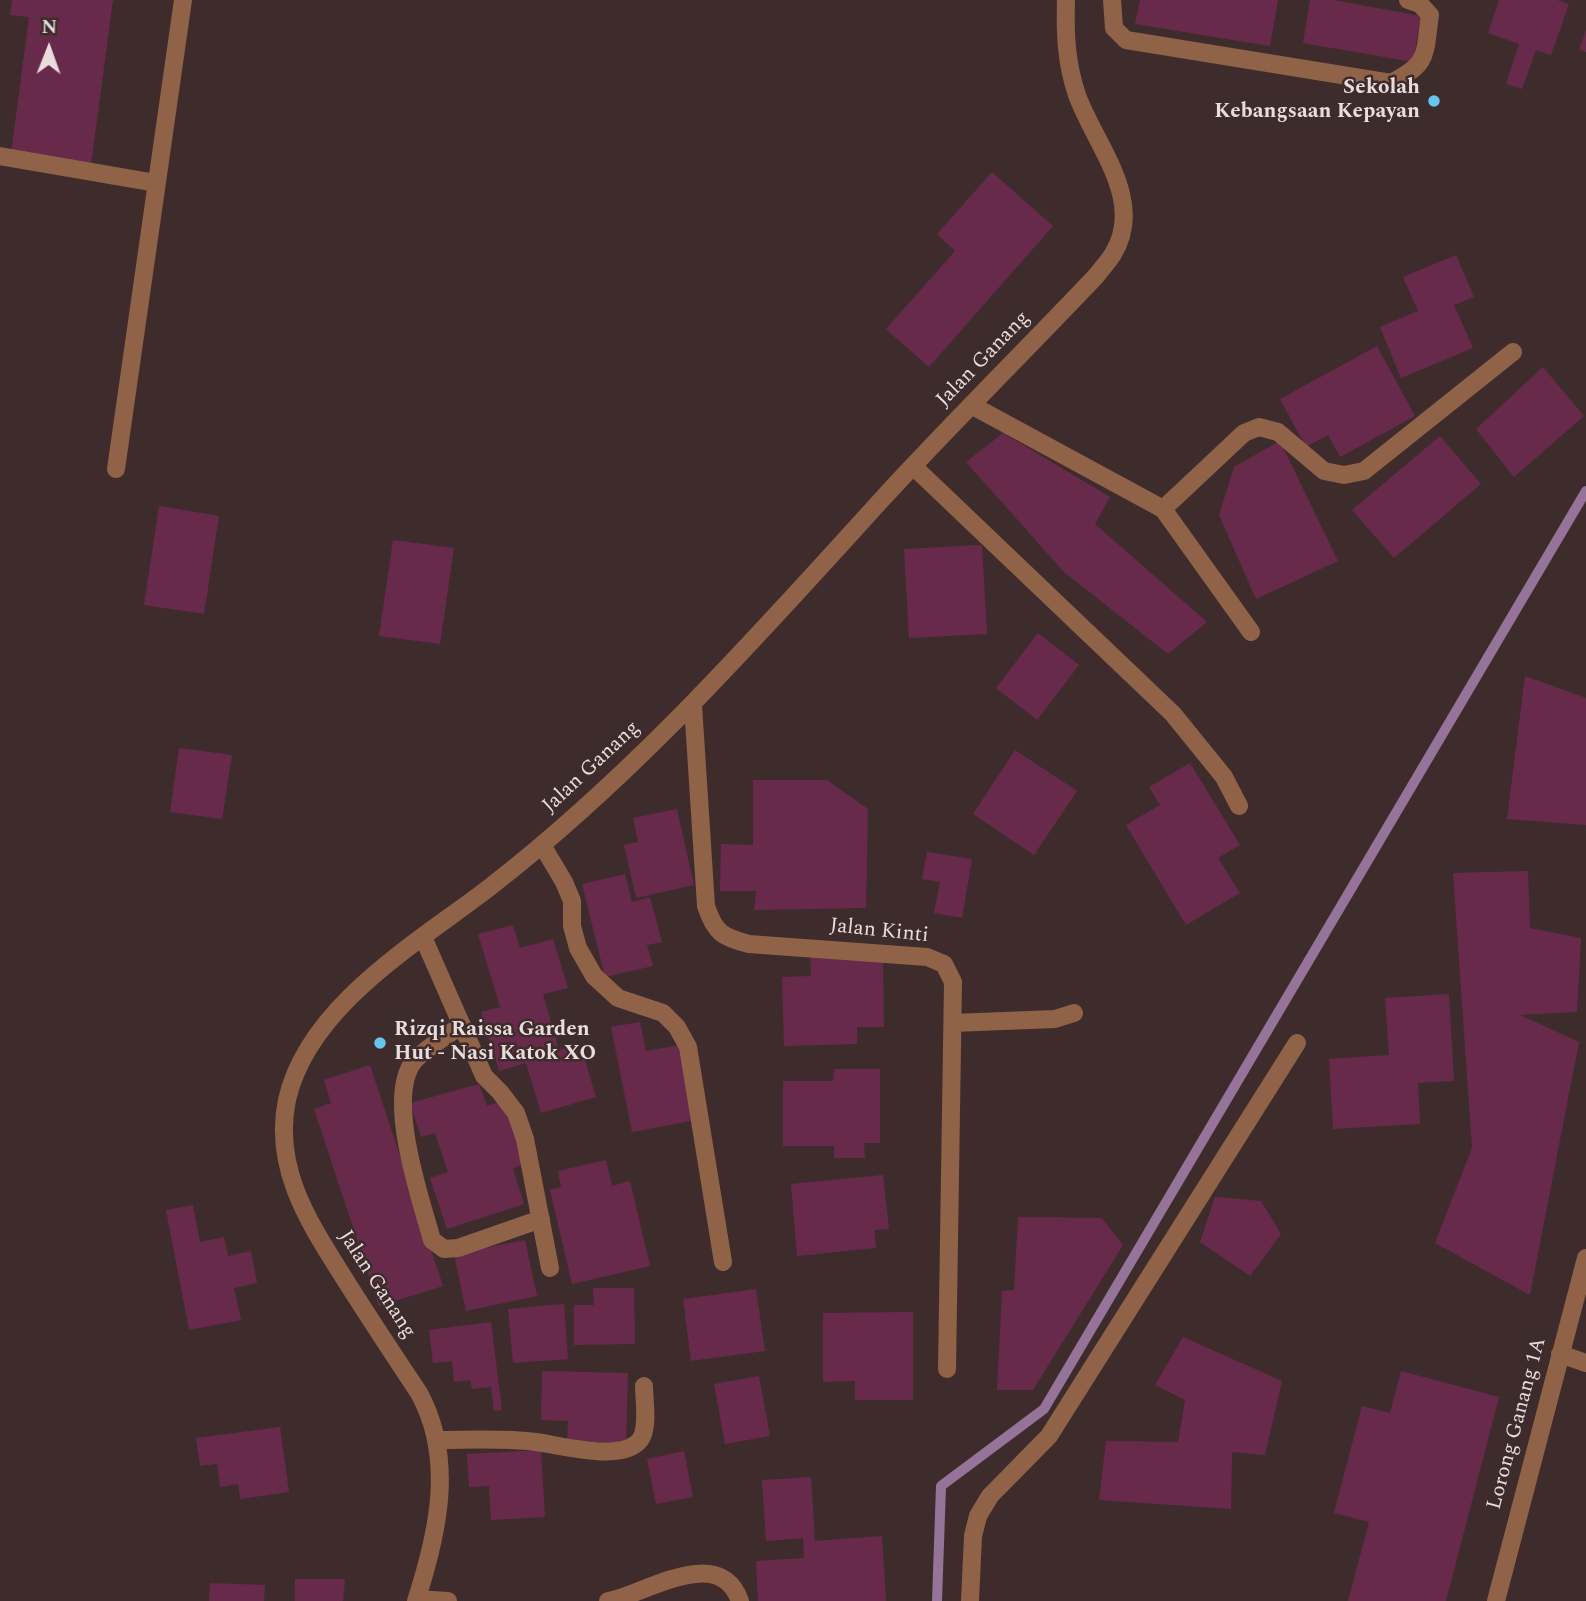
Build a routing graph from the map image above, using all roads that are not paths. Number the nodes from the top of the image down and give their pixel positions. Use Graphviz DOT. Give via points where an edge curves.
graph roads {
  1 [pos="183,0"];
  2 [pos="1066,0"];
  3 [pos="1112,0"];
  4 [pos="1408,0"];
  5 [pos="0,156"];
  6 [pos="156,183"];
  7 [pos="1513,352"];
  8 [pos="973,406"];
  9 [pos="913,466"];
  10 [pos="116,469"];
  11 [pos="1163,509"];
  12 [pos="1251,632"];
  13 [pos="692,705"];
  14 [pos="1239,806"];
  15 [pos="542,845"];
  16 [pos="423,937"];
  17 [pos="1074,1013"];
  18 [pos="953,1023"];
  19 [pos="462,1025"];
  20 [pos="1297,1044"];
  21 [pos="541,1219"];
  22 [pos="1586,1258"];
  23 [pos="723,1262"];
  24 [pos="550,1268"];
  25 [pos="1560,1354"];
  26 [pos="1586,1363"];
  27 [pos="947,1369"];
  28 [pos="644,1386"];
  29 [pos="438,1440"];
  30 [pos="417,1600"];
  31 [pos="448,1601"];
  32 [pos="608,1601"];
  33 [pos="740,1601"];
  34 [pos="970,1601"];
  35 [pos="1496,1601"];
  1 -- 6 [label="street"];
  2 -- 8 [label="street, Jalan Ganang" via="1068,64 1077,96 1121,190 1125,214 1121,234 1114,253 1097,275"];
  3 -- 4 [label="street" via="1114,28 1126,40 1391,83 1413,72 1424,59 1430,15"];
  5 -- 6 [label="street"];
  6 -- 10 [label="street"];
  7 -- 11 [label="street" via="1364,471 1344,475 1324,471 1278,432 1259,427 1244,433"];
  8 -- 9 [label="street, Jalan Ganang"];
  8 -- 11 [label="street"];
  9 -- 13 [label="street, Jalan Ganang"];
  9 -- 14 [label="street" via="1172,714 1224,777"];
  11 -- 12 [label="street"];
  13 -- 15 [label="street, Jalan Ganang"];
  13 -- 18 [label="street, Jalan Kinti" via="705,892 712,924 726,938 750,944 927,957 944,964 953,982"];
  15 -- 16 [label="street, Jalan Ganang"];
  15 -- 23 [label="street" via="565,882 578,947 594,976 618,998 663,1013 688,1047"];
  16 -- 19 [label="street"];
  16 -- 29 [label="street, Jalan Ganang" via="330,1017 311,1045 288,1096 284,1148 302,1210 419,1393"];
  17 -- 18 [label="street" via="1055,1019"];
  18 -- 27 [label="street, Jalan Kinti"];
  19 -- 21 [label="street" via="484,1076 516,1113"];
  19 -- 21 [label="street" via="414,1061 404,1083 407,1150 432,1240 444,1249 458,1248"];
  20 -- 34 [label="street" via="1049,1436 990,1496 978,1516"];
  21 -- 24 [label="street"];
  22 -- 25 [label="street, Lorong Ganang 1A"];
  25 -- 26 [label="street"];
  25 -- 35 [label="street, Lorong Ganang 1A"];
  28 -- 29 [label="street" via="642,1438 630,1448 578,1451 536,1442"];
  29 -- 30 [label="street, Jalan Ganang" via="433,1544"];
  30 -- 31 [label="street"];
  32 -- 33 [label="street" via="691,1574 716,1576 736,1588"];
}
